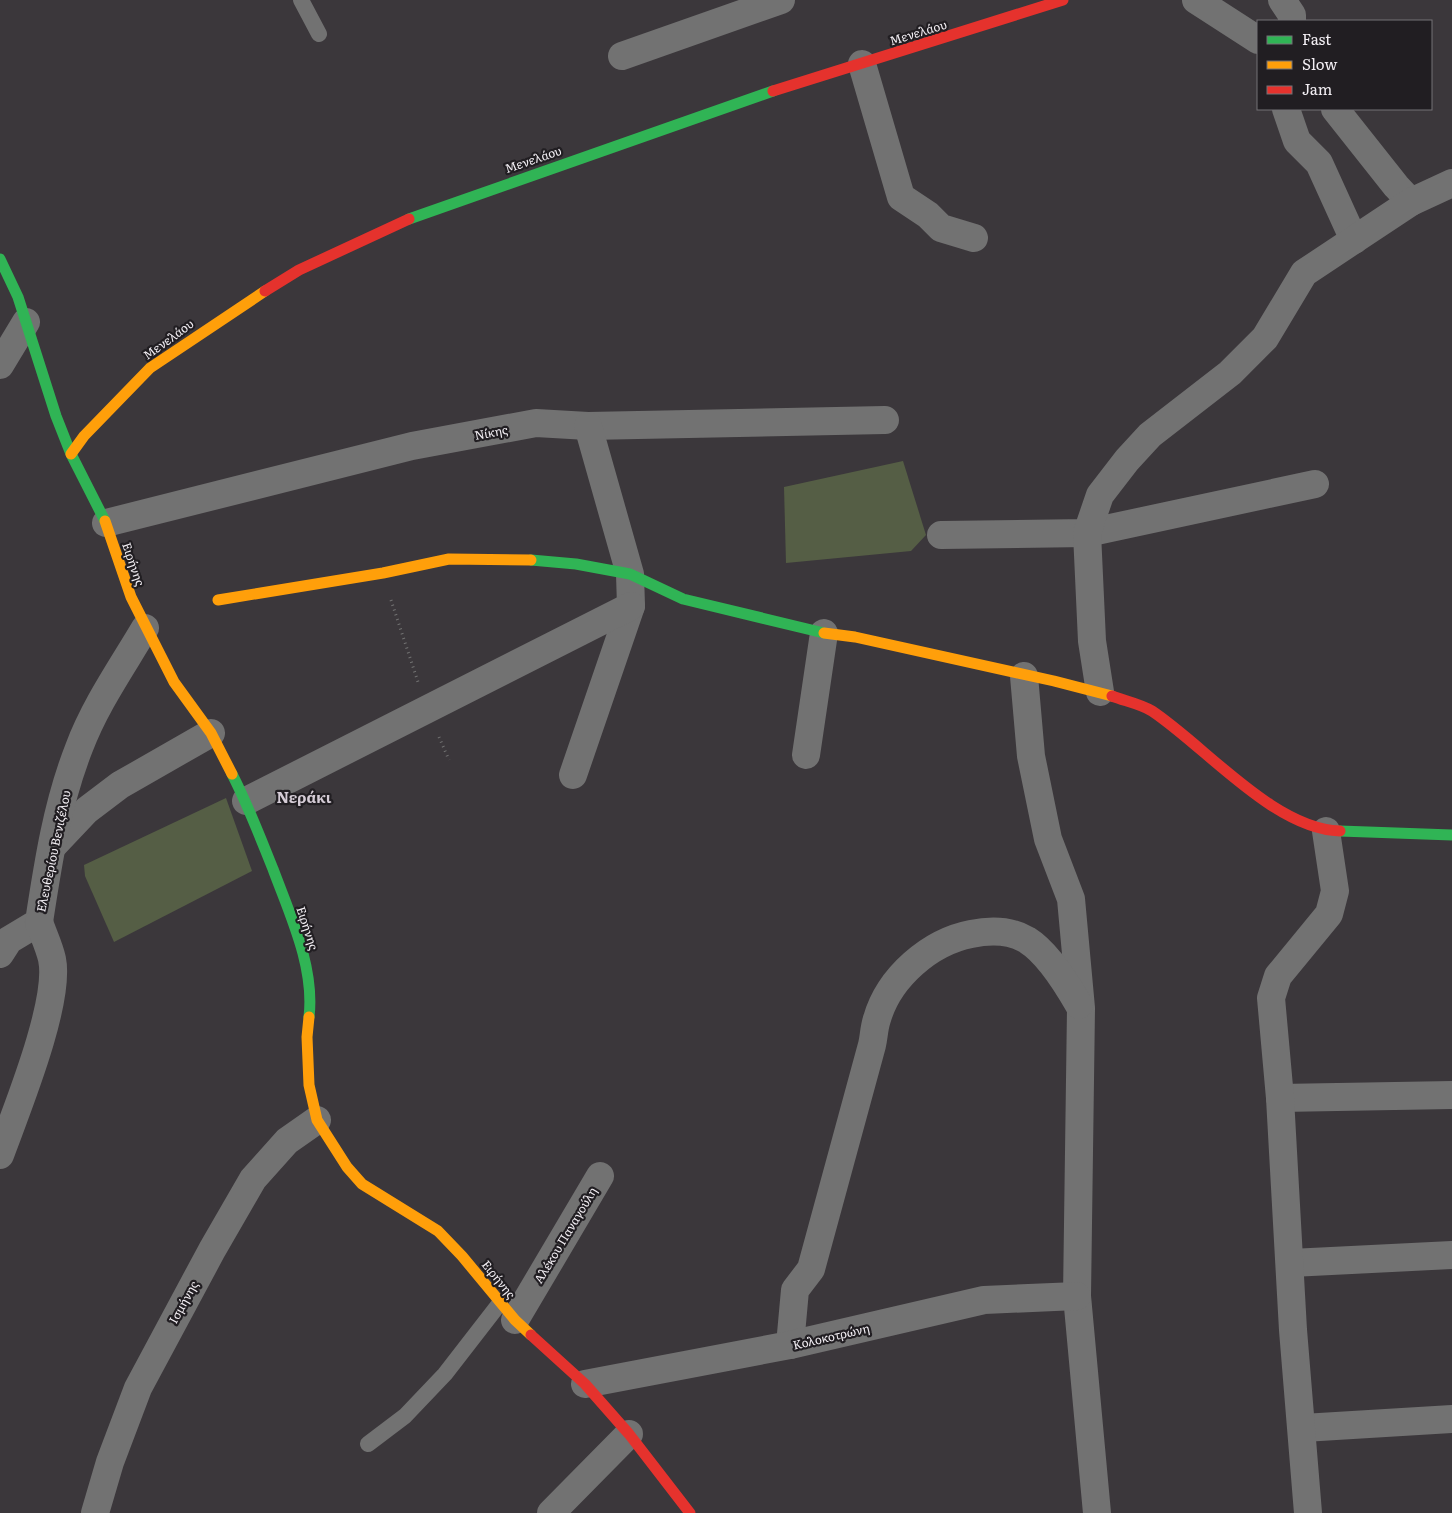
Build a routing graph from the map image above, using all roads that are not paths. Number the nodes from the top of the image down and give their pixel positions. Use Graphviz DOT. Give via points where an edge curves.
graph roads {
  1 [pos="301,0"];
  2 [pos="781,0"];
  3 [pos="1063,0"];
  4 [pos="1196,0"];
  5 [pos="1282,0"];
  6 [pos="1292,20"];
  7 [pos="319,34"];
  8 [pos="1257,39"];
  9 [pos="622,56"];
  10 [pos="862,64"];
  11 [pos="1286,110"];
  12 [pos="1336,110"];
  13 [pos="1452,183"];
  14 [pos="1411,202"];
  15 [pos="974,238"];
  16 [pos="1354,240"];
  17 [pos="0,259"];
  18 [pos="26,322"];
  19 [pos="0,365"];
  20 [pos="885,420"];
  21 [pos="588,426"];
  22 [pos="71,454"];
  23 [pos="1315,484"];
  24 [pos="106,523"];
  25 [pos="1087,533"];
  26 [pos="942,535"];
  27 [pos="630,574"];
  28 [pos="218,600"];
  29 [pos="631,606"];
  30 [pos="145,628"];
  31 [pos="824,633"];
  32 [pos="1024,676"];
  33 [pos="1100,692"];
  34 [pos="210,733"];
  35 [pos="806,754"];
  36 [pos="573,775"];
  37 [pos="246,800"];
  38 [pos="1326,831"];
  39 [pos="1452,835"];
  40 [pos="52,847"];
  41 [pos="39,922"];
  42 [pos="3,946"];
  43 [pos="1081,1008"];
  44 [pos="1452,1094"];
  45 [pos="1280,1098"];
  46 [pos="317,1120"];
  47 [pos="0,1155"];
  48 [pos="600,1176"];
  49 [pos="1452,1255"];
  50 [pos="1291,1263"];
  51 [pos="1077,1296"];
  52 [pos="508,1311"];
  53 [pos="790,1345"];
  54 [pos="585,1384"];
  55 [pos="1452,1419"];
  56 [pos="1303,1428"];
  57 [pos="629,1434"];
  58 [pos="368,1444"];
  59 [pos="95,1513"];
  60 [pos="551,1513"];
  61 [pos="690,1513"];
  62 [pos="1097,1513"];
  63 [pos="1308,1513"];
  1 -- 7 [label="lane"];
  2 -- 9 [label="street"];
  3 -- 10 [label="street, Μενελάου"];
  4 -- 8 [label="street"];
  5 -- 6 [label="street"];
  10 -- 15 [label="street" via="901,197 941,228"];
  10 -- 22 [label="street, Μενελάου" via="816,76 455,200 299,270 150,368 84,436"];
  11 -- 16 [label="street" via="1297,140 1319,163"];
  12 -- 14 [label="street"];
  13 -- 14 [label="street"];
  14 -- 16 [label="street"];
  16 -- 25 [label="street" via="1304,273 1264,338 1230,373 1150,435 1127,460 1100,495"];
  17 -- 18 [label="street, Ειρήνης"];
  18 -- 19 [label="street"];
  18 -- 22 [label="street, Ειρήνης"];
  20 -- 21 [label="street, Νίκης"];
  21 -- 24 [label="street, Νίκης" via="536,424 412,446"];
  21 -- 27 [label="street"];
  22 -- 24 [label="street, Ειρήνης"];
  23 -- 25 [label="street"];
  24 -- 30 [label="street, Ειρήνης"];
  25 -- 26 [label="street"];
  25 -- 33 [label="street" via="1092,641"];
  27 -- 28 [label="street" via="576,564 510,558 449,559"];
  27 -- 29 [label="street"];
  27 -- 31 [label="street" via="683,599"];
  29 -- 36 [label="street"];
  29 -- 37 [label="street"];
  30 -- 34 [label="street, Ειρήνης" via="174,682"];
  30 -- 40 [label="street, Ελευθερίου Βενιζέλου" via="95,712 79,748 61,803"];
  31 -- 32 [label="street" via="944,656"];
  31 -- 35 [label="street"];
  32 -- 33 [label="street"];
  32 -- 43 [label="street" via="1031,756 1048,839 1071,899"];
  33 -- 38 [label="street" via="1150,710 1248,789 1283,813"];
  34 -- 37 [label="street, Ειρήνης"];
  34 -- 40 [label="street" via="120,785 87,810"];
  37 -- 46 [label="street, Ειρήνης" via="305,962 311,1002 307,1037 310,1085"];
  38 -- 39 [label="street"];
  38 -- 45 [label="street" via="1335,891 1329,914 1278,976 1270,998"];
  40 -- 41 [label="street, Ελευθερίου Βενιζέλου"];
  41 -- 42 [label="street, Ελευθερίου Βενιζέλου"];
  41 -- 47 [label="street" via="52,959 53,980 46,1018"];
  43 -- 51 [label="street"];
  43 -- 53 [label="street" via="1063,977 1028,940 1012,933 986,931 959,936 936,946 908,968 877,1018 812,1269 795,1290"];
  44 -- 45 [label="street"];
  45 -- 50 [label="street"];
  46 -- 52 [label="street, Ειρήνης" via="362,1184 438,1231"];
  46 -- 59 [label="street, Ισμήνης" via="287,1141 253,1179 212,1250 138,1388"];
  48 -- 52 [label="street, Αλέκου Παναγούλη"];
  49 -- 50 [label="street"];
  50 -- 56 [label="street" via="1293,1330"];
  51 -- 53 [label="street, Κολοκοτρώνη" via="984,1300"];
  51 -- 62 [label="street"];
  52 -- 54 [label="street, Ειρήνης"];
  52 -- 58 [label="lane" via="405,1416"];
  53 -- 54 [label="street, Κολοκοτρώνη"];
  54 -- 57 [label="street, Ειρήνης"];
  55 -- 56 [label="street"];
  56 -- 63 [label="street"];
  57 -- 60 [label="street"];
  57 -- 61 [label="street, Ειρήνης"];
}
